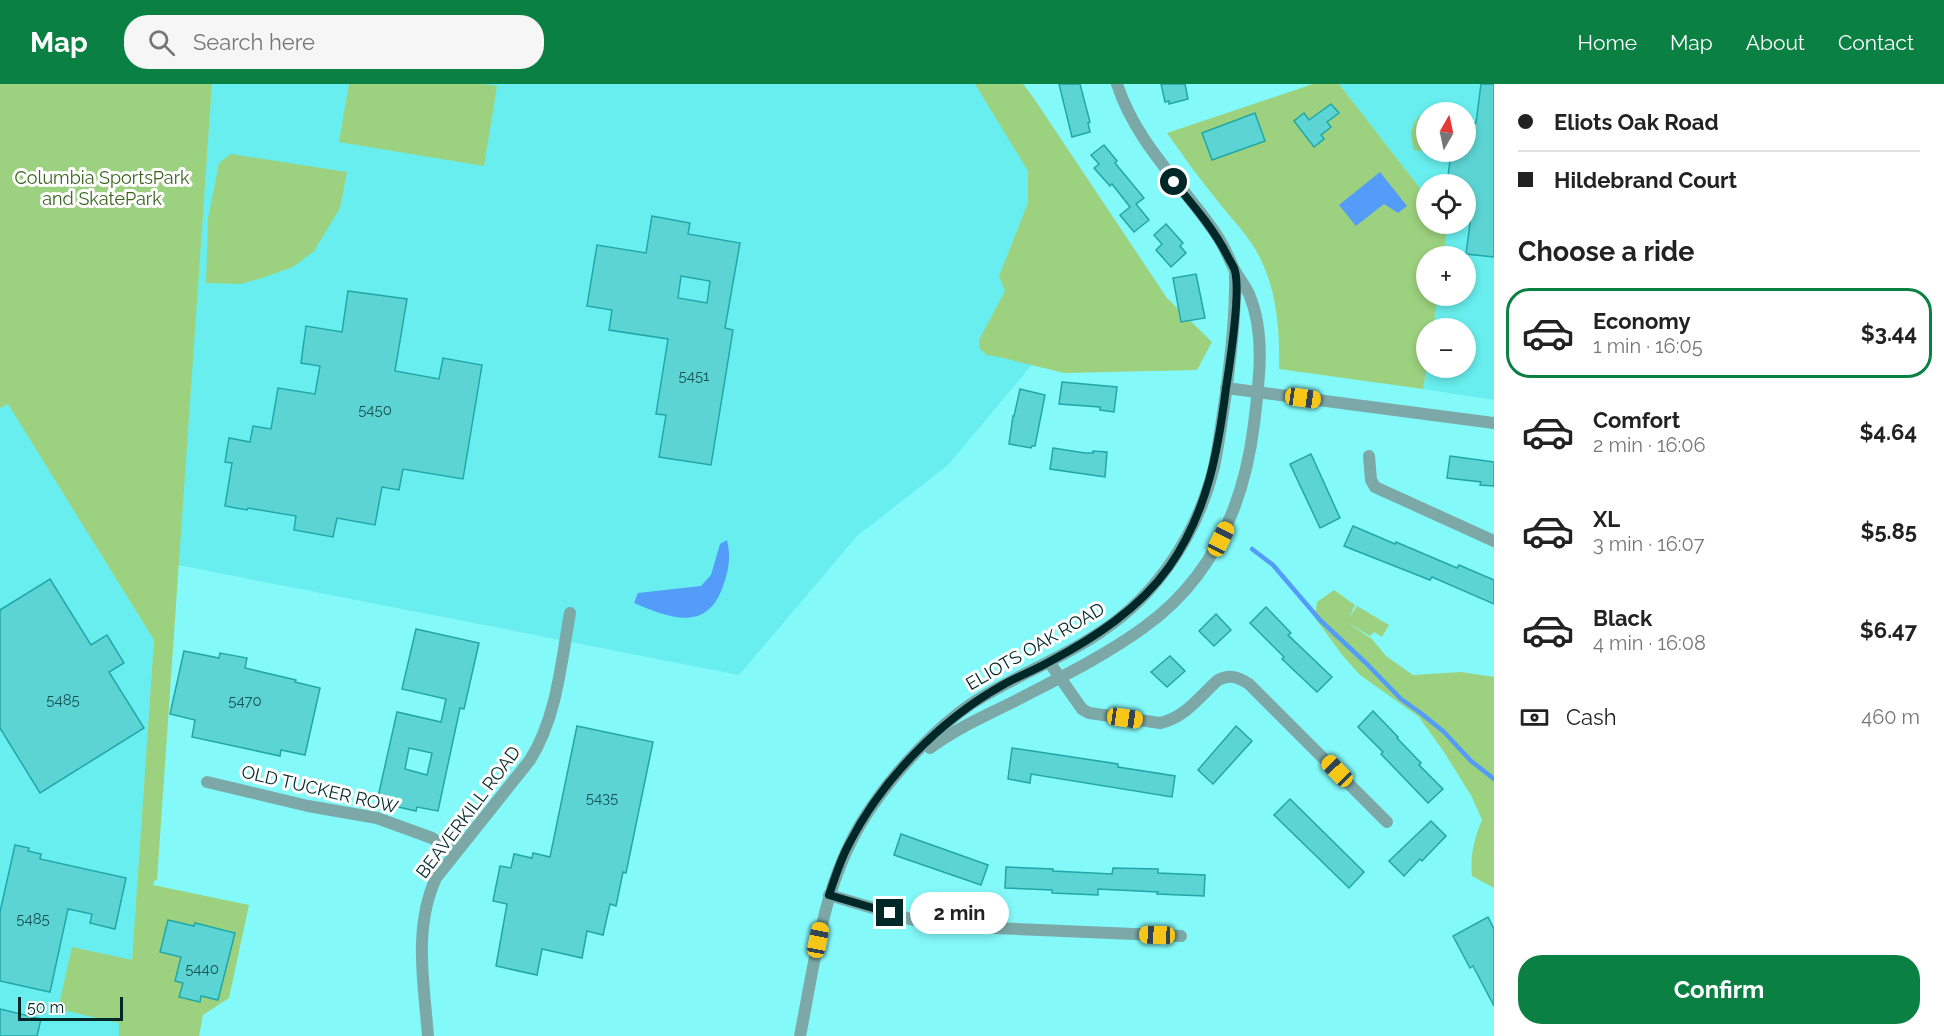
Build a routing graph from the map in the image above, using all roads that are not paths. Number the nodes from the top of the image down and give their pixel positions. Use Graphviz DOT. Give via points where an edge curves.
graph roads {
  1 [pos="1117,84"];
  2 [pos="1235,271"];
  3 [pos="1226,388"];
  4 [pos="1258,392"];
  5 [pos="1494,423"];
  6 [pos="1369,456"];
  7 [pos="1494,541"];
  8 [pos="570,613"];
  9 [pos="1049,662"];
  10 [pos="1059,677"];
  11 [pos="903,768"];
  12 [pos="207,782"];
  13 [pos="1387,822"];
  14 [pos="454,853"];
  15 [pos="829,895"];
  16 [pos="1180,936"];
  17 [pos="428,1036"];
  18 [pos="800,1036"];
  1 -- 2 [label="street, ELIOTS OAK ROAD" via="1137,129 1217,236"];
  2 -- 3 [label="street, ELIOTS OAK ROAD" via="1236,302"];
  2 -- 4 [label="street, ELIOTS OAK ROAD" via="1255,312"];
  3 -- 4 [label="street"];
  3 -- 9 [label="street, ELIOTS OAK ROAD" via="1208,489 1187,537 1168,567 1103,631"];
  4 -- 5 [label="street"];
  4 -- 10 [label="street, ELIOTS OAK ROAD" via="1245,477 1229,524 1213,555 1191,584 1144,628"];
  6 -- 7 [label="street" via="1375,487"];
  8 -- 14 [label="street, BEAVERKILL ROAD" via="542,742"];
  9 -- 10 [label="street"];
  9 -- 11 [label="street, ELIOTS OAK ROAD" via="969,705"];
  10 -- 11 [label="street, ELIOTS OAK ROAD" via="942,739"];
  10 -- 13 [label="street" via="1077,704 1089,712 1160,723 1179,716 1218,680 1226,676 1240,679"];
  11 -- 15 [label="street, ELIOTS OAK ROAD" via="860,825"];
  12 -- 14 [label="street, OLD TUCKER ROW" via="377,818 432,838"];
  14 -- 17 [label="street, BEAVERKILL ROAD" via="428,896 423,923"];
  15 -- 16 [label="street" via="939,925"];
  15 -- 18 [label="street, ELIOTS OAK ROAD"];
}
